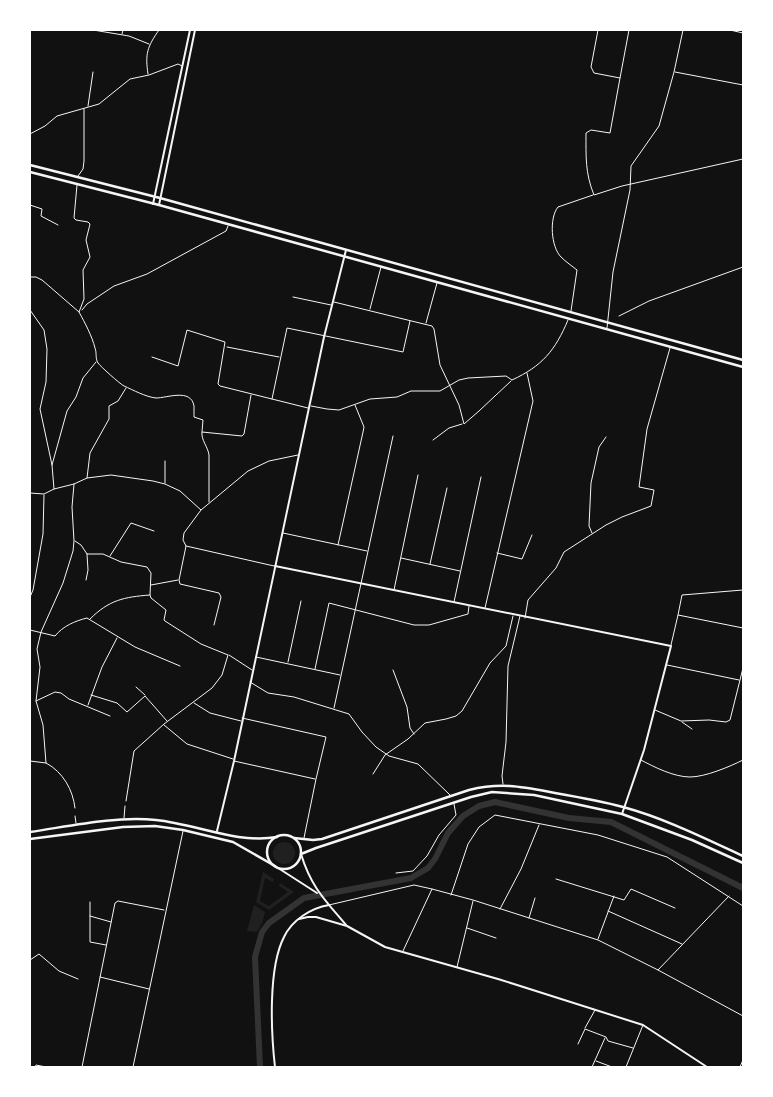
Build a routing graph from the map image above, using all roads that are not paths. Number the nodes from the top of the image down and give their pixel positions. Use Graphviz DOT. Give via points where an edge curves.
graph roads {
  1 [pos="93,30"];
  2 [pos="123,30"];
  3 [pos="158,30"];
  4 [pos="190,30"];
  5 [pos="195,30"];
  6 [pos="598,30"];
  7 [pos="630,30"];
  8 [pos="683,30"];
  9 [pos="691,30"];
  10 [pos="712,30"];
  11 [pos="730,30"];
  12 [pos="743,33"];
  13 [pos="122,35"];
  14 [pos="149,44"];
  15 [pos="182,66"];
  16 [pos="181,71"];
  17 [pos="93,72"];
  18 [pos="186,72"];
  19 [pos="674,72"];
  20 [pos="149,75"];
  21 [pos="620,78"];
  22 [pos="743,85"];
  23 [pos="88,107"];
  24 [pos="84,108"];
  25 [pos="30,134"];
  26 [pos="743,159"];
  27 [pos="30,165"];
  28 [pos="30,172"];
  29 [pos="77,176"];
  30 [pos="77,184"];
  31 [pos="629,185"];
  32 [pos="594,195"];
  33 [pos="155,196"];
  34 [pos="160,198"];
  35 [pos="153,204"];
  36 [pos="30,205"];
  37 [pos="158,205"];
  38 [pos="58,225"];
  39 [pos="229,225"];
  40 [pos="346,250"];
  41 [pos="344,256"];
  42 [pos="381,267"];
  43 [pos="743,267"];
  44 [pos="30,278"];
  45 [pos="437,282"];
  46 [pos="293,297"];
  47 [pos="332,302"];
  48 [pos="331,306"];
  49 [pos="30,310"];
  50 [pos="370,310"];
  51 [pos="79,312"];
  52 [pos="571,312"];
  53 [pos="619,316"];
  54 [pos="410,320"];
  55 [pos="568,320"];
  56 [pos="607,322"];
  57 [pos="426,324"];
  58 [pos="607,330"];
  59 [pos="324,337"];
  60 [pos="226,347"];
  61 [pos="670,347"];
  62 [pos="713,351"];
  63 [pos="152,357"];
  64 [pos="280,357"];
  65 [pos="711,358"];
  66 [pos="743,360"];
  67 [pos="96,361"];
  68 [pos="743,367"];
  69 [pos="527,372"];
  70 [pos="512,380"];
  71 [pos="449,385"];
  72 [pos="126,387"];
  73 [pos="250,395"];
  74 [pos="272,400"];
  75 [pos="355,404"];
  76 [pos="310,407"];
  77 [pos="464,424"];
  78 [pos="202,432"];
  79 [pos="393,436"];
  80 [pos="606,437"];
  81 [pos="433,440"];
  82 [pos="299,454"];
  83 [pos="165,461"];
  84 [pos="52,465"];
  85 [pos="418,475"];
  86 [pos="481,477"];
  87 [pos="87,478"];
  88 [pos="74,484"];
  89 [pos="165,484"];
  90 [pos="447,488"];
  91 [pos="54,489"];
  92 [pos="30,494"];
  93 [pos="44,494"];
  94 [pos="209,503"];
  95 [pos="201,510"];
  96 [pos="154,531"];
  97 [pos="282,533"];
  98 [pos="593,534"];
  99 [pos="532,535"];
  100 [pos="74,541"];
  101 [pos="338,545"];
  102 [pos="186,546"];
  103 [pos="368,551"];
  104 [pos="496,553"];
  105 [pos="87,554"];
  106 [pos="110,557"];
  107 [pos="401,558"];
  108 [pos="430,564"];
  109 [pos="275,566"];
  110 [pos="460,571"];
  111 [pos="86,580"];
  112 [pos="179,580"];
  113 [pos="361,584"];
  114 [pos="150,586"];
  115 [pos="743,590"];
  116 [pos="394,591"];
  117 [pos="150,595"];
  118 [pos="30,597"];
  119 [pos="301,601"];
  120 [pos="454,603"];
  121 [pos="469,606"];
  122 [pos="484,609"];
  123 [pos="355,610"];
  124 [pos="513,615"];
  125 [pos="520,616"];
  126 [pos="678,616"];
  127 [pos="525,618"];
  128 [pos="90,619"];
  129 [pos="214,625"];
  130 [pos="743,628"];
  131 [pos="30,630"];
  132 [pos="41,632"];
  133 [pos="118,638"];
  134 [pos="671,646"];
  135 [pos="228,655"];
  136 [pos="255,657"];
  137 [pos="288,663"];
  138 [pos="666,665"];
  139 [pos="180,666"];
  140 [pos="743,668"];
  141 [pos="315,669"];
  142 [pos="252,670"];
  143 [pos="393,670"];
  144 [pos="341,675"];
  145 [pos="740,680"];
  146 [pos="250,682"];
  147 [pos="136,687"];
  148 [pos="91,696"];
  149 [pos="145,696"];
  150 [pos="36,701"];
  151 [pos="193,702"];
  152 [pos="87,706"];
  153 [pos="334,708"];
  154 [pos="654,710"];
  155 [pos="110,716"];
  156 [pos="242,719"];
  157 [pos="168,721"];
  158 [pos="680,721"];
  159 [pos="164,724"];
  160 [pos="692,729"];
  161 [pos="414,734"];
  162 [pos="385,754"];
  163 [pos="234,760"];
  164 [pos="641,760"];
  165 [pos="743,760"];
  166 [pos="30,761"];
  167 [pos="46,764"];
  168 [pos="373,774"];
  169 [pos="316,779"];
  170 [pos="503,785"];
  171 [pos="451,796"];
  172 [pos="126,801"];
  173 [pos="454,804"];
  174 [pos="125,806"];
  175 [pos="624,807"];
  176 [pos="76,808"];
  177 [pos="622,814"];
  178 [pos="76,816"];
  179 [pos="124,819"];
  180 [pos="540,824"];
  181 [pos="76,826"];
  182 [pos="183,830"];
  183 [pos="30,832"];
  184 [pos="217,832"];
  185 [pos="277,837"];
  186 [pos="294,838"];
  187 [pos="30,839"];
  188 [pos="304,840"];
  189 [pos="301,854"];
  190 [pos="743,856"];
  191 [pos="743,864"];
  192 [pos="275,866"];
  193 [pos="396,873"];
  194 [pos="556,879"];
  195 [pos="432,889"];
  196 [pos="319,894"];
  197 [pos="451,895"];
  198 [pos="614,896"];
  199 [pos="729,896"];
  200 [pos="535,898"];
  201 [pos="473,900"];
  202 [pos="90,902"];
  203 [pos="329,905"];
  204 [pos="743,906"];
  205 [pos="676,908"];
  206 [pos="500,909"];
  207 [pos="165,910"];
  208 [pos="608,911"];
  209 [pos="90,916"];
  210 [pos="529,918"];
  211 [pos="299,919"];
  212 [pos="111,922"];
  213 [pos="347,926"];
  214 [pos="466,928"];
  215 [pos="496,938"];
  216 [pos="598,940"];
  217 [pos="683,944"];
  218 [pos="106,945"];
  219 [pos="402,952"];
  220 [pos="30,960"];
  221 [pos="457,967"];
  222 [pos="658,970"];
  223 [pos="100,977"];
  224 [pos="78,979"];
  225 [pos="149,989"];
  226 [pos="596,1009"];
  227 [pos="743,1016"];
  228 [pos="643,1025"];
  229 [pos="585,1029"];
  230 [pos="606,1037"];
  231 [pos="578,1044"];
  232 [pos="633,1048"];
  233 [pos="743,1060"];
  234 [pos="595,1061"];
  235 [pos="35,1067"];
  236 [pos="46,1067"];
  237 [pos="82,1067"];
  238 [pos="133,1067"];
  239 [pos="275,1067"];
  240 [pos="592,1067"];
  241 [pos="612,1067"];
  242 [pos="626,1067"];
  243 [pos="707,1067"];
  244 [pos="740,1067"];
  1 -- 13 [label="street"];
  2 -- 13 [label="street"];
  3 -- 14 [label="street"];
  4 -- 15 [label="street"];
  5 -- 18 [label="street"];
  6 -- 21 [label="street" via="592,70"];
  7 -- 21 [label="street"];
  8 -- 19 [label="street"];
  9 -- 10 [label="street"];
  11 -- 12 [label="street"];
  13 -- 14 [label="street"];
  14 -- 20 [label="street" via="146,58"];
  15 -- 16 [label="street"];
  15 -- 20 [label="street" via="178,64"];
  16 -- 18 [label="street"];
  16 -- 33 [label="street"];
  17 -- 23 [label="street"];
  18 -- 34 [label="street"];
  19 -- 22 [label="street"];
  19 -- 31 [label="street" via="659,126 631,166"];
  20 -- 23 [label="street" via="130,78 99,104"];
  21 -- 32 [label="street" via="610,133 591,130 586,133 586,166"];
  23 -- 24 [label="street"];
  24 -- 25 [label="street" via="57,116"];
  24 -- 29 [label="street" via="84,161"];
  26 -- 31 [label="street"];
  27 -- 29 [label="main road"];
  28 -- 30 [label="main road"];
  29 -- 33 [label="main road"];
  30 -- 35 [label="main road"];
  30 -- 51 [label="street" via="74,218 90,224 86,240 90,257 83,270 84,299"];
  31 -- 32 [label="street"];
  31 -- 56 [label="street"];
  32 -- 52 [label="street" via="558,207 554,214 552,233 559,255 577,270"];
  33 -- 34 [label="main road"];
  33 -- 35 [label="street"];
  34 -- 37 [label="street"];
  34 -- 40 [label="main road"];
  35 -- 37 [label="main road"];
  36 -- 38 [label="street" via="42,208 42,216"];
  37 -- 39 [label="main road"];
  39 -- 41 [label="main road"];
  39 -- 51 [label="street" via="226,231 150,273 114,286"];
  40 -- 41 [label="street"];
  40 -- 52 [label="main road"];
  41 -- 42 [label="main road"];
  41 -- 47 [label="street"];
  42 -- 45 [label="main road"];
  42 -- 50 [label="street"];
  43 -- 53 [label="street" via="649,301"];
  44 -- 51 [label="street" via="42,280"];
  45 -- 55 [label="main road"];
  45 -- 57 [label="street"];
  46 -- 48 [label="street"];
  47 -- 48 [label="street"];
  47 -- 50 [label="street"];
  48 -- 59 [label="street"];
  49 -- 84 [label="street" via="44,330 47,349 46,382 40,409"];
  50 -- 54 [label="street"];
  51 -- 67 [label="street" via="96,348"];
  52 -- 56 [label="main road"];
  54 -- 57 [label="street"];
  54 -- 59 [label="street" via="403,352"];
  55 -- 58 [label="main road"];
  55 -- 69 [label="street" via="552,351"];
  56 -- 58 [label="street"];
  56 -- 62 [label="main road"];
  57 -- 71 [label="street" via="434,329 440,365"];
  58 -- 61 [label="main road"];
  59 -- 64 [label="street" via="287,328"];
  59 -- 76 [label="street"];
  60 -- 63 [label="street" via="225,342 187,330 178,366"];
  60 -- 64 [label="street"];
  60 -- 73 [label="street" via="218,384"];
  61 -- 65 [label="main road"];
  61 -- 98 [label="street" via="647,430 638,487 654,490 651,506 622,517"];
  62 -- 65 [label="main road"];
  62 -- 66 [label="main road"];
  64 -- 74 [label="street"];
  65 -- 68 [label="main road"];
  67 -- 72 [label="street"];
  67 -- 84 [label="street" via="83,378 67,411"];
  69 -- 70 [label="street"];
  69 -- 104 [label="street" via="533,401"];
  70 -- 71 [label="street" via="506,376 468,378"];
  70 -- 77 [label="street"];
  71 -- 75 [label="street" via="440,391 411,391 397,397"];
  71 -- 77 [label="street"];
  72 -- 78 [label="street" via="150,397 186,396 192,402 194,418 204,420"];
  72 -- 87 [label="street" via="118,401 109,406 109,419 90,453"];
  73 -- 74 [label="street"];
  73 -- 78 [label="street" via="242,436"];
  74 -- 76 [label="street"];
  75 -- 76 [label="street" via="340,410"];
  75 -- 101 [label="street" via="364,427"];
  76 -- 82 [label="street"];
  77 -- 81 [label="street" via="449,428"];
  78 -- 94 [label="street" via="209,455"];
  79 -- 103 [label="street"];
  80 -- 98 [label="street" via="599,447 591,483 589,526"];
  82 -- 94 [label="street" via="269,461 248,471"];
  82 -- 97 [label="street"];
  83 -- 89 [label="street"];
  84 -- 91 [label="street"];
  85 -- 107 [label="street"];
  86 -- 110 [label="street"];
  87 -- 88 [label="street"];
  87 -- 89 [label="street" via="111,475"];
  88 -- 91 [label="street"];
  88 -- 100 [label="street"];
  89 -- 95 [label="street" via="180,491"];
  90 -- 108 [label="street"];
  91 -- 93 [label="street"];
  92 -- 93 [label="street"];
  93 -- 118 [label="street" via="44,534"];
  94 -- 95 [label="street"];
  95 -- 102 [label="street" via="184,533"];
  96 -- 106 [label="street" via="131,523"];
  97 -- 101 [label="street"];
  97 -- 109 [label="street"];
  98 -- 127 [label="street" via="564,552 556,568 528,600"];
  99 -- 104 [label="street" via="522,559"];
  100 -- 105 [label="street" via="81,544"];
  100 -- 132 [label="street" via="70,564"];
  101 -- 103 [label="street"];
  102 -- 109 [label="street"];
  102 -- 112 [label="street"];
  103 -- 113 [label="street"];
  104 -- 122 [label="street"];
  105 -- 106 [label="street"];
  105 -- 111 [label="street"];
  106 -- 114 [label="street" via="147,567 151,573"];
  107 -- 108 [label="street"];
  107 -- 116 [label="street"];
  108 -- 110 [label="street"];
  109 -- 113 [label="street"];
  109 -- 136 [label="street"];
  110 -- 120 [label="street"];
  112 -- 114 [label="street"];
  112 -- 129 [label="street" via="180,584 219,593 221,597"];
  113 -- 116 [label="street"];
  113 -- 123 [label="street"];
  114 -- 117 [label="street"];
  115 -- 126 [label="street" via="682,595"];
  116 -- 120 [label="street"];
  117 -- 128 [label="street" via="116,600"];
  117 -- 135 [label="street" via="166,610 164,620 202,644"];
  119 -- 137 [label="street"];
  120 -- 121 [label="street"];
  121 -- 122 [label="street"];
  121 -- 123 [label="street" via="468,614 429,625 414,625"];
  122 -- 124 [label="street"];
  123 -- 141 [label="street" via="329,603"];
  123 -- 144 [label="street"];
  124 -- 125 [label="street"];
  124 -- 161 [label="street" via="506,646 490,663 462,711 446,720 425,722"];
  125 -- 127 [label="street"];
  125 -- 170 [label="street" via="508,666"];
  126 -- 130 [label="street"];
  126 -- 134 [label="street"];
  127 -- 134 [label="street"];
  128 -- 132 [label="street" via="64,626 56,636"];
  128 -- 133 [label="street"];
  131 -- 132 [label="street"];
  132 -- 150 [label="street" via="36,649 40,667"];
  133 -- 139 [label="street"];
  133 -- 148 [label="street"];
  134 -- 138 [label="street"];
  135 -- 142 [label="street"];
  135 -- 151 [label="street" via="222,675 212,688"];
  136 -- 137 [label="street"];
  136 -- 142 [label="street"];
  137 -- 141 [label="street"];
  138 -- 145 [label="street"];
  138 -- 154 [label="street"];
  140 -- 145 [label="street"];
  141 -- 144 [label="street"];
  142 -- 146 [label="street"];
  143 -- 161 [label="street"];
  144 -- 153 [label="street"];
  145 -- 158 [label="street" via="730,720"];
  146 -- 153 [label="street" via="268,693"];
  146 -- 156 [label="street"];
  147 -- 149 [label="street"];
  148 -- 149 [label="street" via="116,703 127,712"];
  148 -- 152 [label="street"];
  149 -- 157 [label="street"];
  150 -- 152 [label="street" via="57,692"];
  150 -- 167 [label="street" via="43,724"];
  151 -- 156 [label="street" via="210,713"];
  151 -- 157 [label="street"];
  152 -- 155 [label="street"];
  153 -- 162 [label="street" via="349,714"];
  154 -- 158 [label="street"];
  154 -- 164 [label="street"];
  156 -- 163 [label="street"];
  156 -- 169 [label="street" via="326,737"];
  157 -- 159 [label="street"];
  158 -- 160 [label="street"];
  159 -- 163 [label="street" via="187,744"];
  159 -- 172 [label="street" via="133,753"];
  161 -- 162 [label="street"];
  162 -- 168 [label="street"];
  162 -- 171 [label="street" via="418,764"];
  163 -- 169 [label="street"];
  163 -- 184 [label="street"];
  164 -- 165 [label="street" via="687,777"];
  164 -- 175 [label="street"];
  166 -- 167 [label="street"];
  167 -- 176 [label="street" via="53,767 70,787"];
  169 -- 188 [label="street"];
  170 -- 171 [label="main road" via="488,785"];
  170 -- 175 [label="main road"];
  171 -- 188 [label="main road" via="322,839"];
  173 -- 177 [label="main road" via="492,792 504,792 557,799"];
  173 -- 189 [label="main road"];
  173 -- 193 [label="street" via="456,815 438,835 427,856 414,871"];
  174 -- 179 [label="street"];
  175 -- 177 [label="street"];
  175 -- 190 [label="main road"];
  177 -- 191 [label="main road" via="692,840"];
  178 -- 181 [label="street"];
  179 -- 181 [label="main road"];
  179 -- 184 [label="main road" via="166,821"];
  180 -- 197 [label="street" via="495,815 479,827 468,844"];
  180 -- 199 [label="street" via="598,835 667,857"];
  180 -- 206 [label="street"];
  181 -- 183 [label="main road"];
  182 -- 187 [label="main road" via="123,826"];
  182 -- 192 [label="main road" via="233,842"];
  182 -- 207 [label="street"];
  184 -- 185 [label="main road" via="247,839"];
  185 -- 186 [label="main road"];
  185 -- 192 [label="main road" via="267,851"];
  186 -- 188 [label="main road"];
  186 -- 189 [label="main road" via="300,845"];
  189 -- 192 [label="main road" via="291,868"];
  189 -- 196 [label="street" via="306,872"];
  192 -- 196 [label="street"];
  194 -- 198 [label="street"];
  195 -- 197 [label="street"];
  195 -- 203 [label="street" via="414,885"];
  195 -- 219 [label="street"];
  196 -- 203 [label="street"];
  197 -- 201 [label="street"];
  198 -- 205 [label="street" via="624,900 631,889"];
  198 -- 208 [label="street"];
  199 -- 204 [label="street"];
  199 -- 217 [label="street"];
  200 -- 210 [label="street"];
  201 -- 206 [label="street"];
  201 -- 214 [label="street"];
  202 -- 209 [label="street"];
  203 -- 211 [label="street" via="316,907"];
  203 -- 213 [label="street"];
  206 -- 210 [label="street"];
  207 -- 212 [label="street" via="118,901"];
  207 -- 225 [label="street"];
  208 -- 216 [label="street"];
  208 -- 217 [label="street"];
  209 -- 212 [label="street"];
  209 -- 218 [label="street" via="90,942"];
  210 -- 216 [label="street"];
  211 -- 213 [label="street" via="316,917"];
  211 -- 239 [label="street" via="283,938 277,961 272,1009"];
  212 -- 218 [label="street"];
  213 -- 219 [label="street" via="373,942"];
  214 -- 215 [label="street"];
  214 -- 221 [label="street"];
  216 -- 222 [label="street"];
  217 -- 222 [label="street"];
  218 -- 223 [label="street"];
  219 -- 221 [label="street"];
  220 -- 224 [label="street" via="39,954 59,971"];
  221 -- 226 [label="street"];
  222 -- 227 [label="street"];
  223 -- 225 [label="street"];
  223 -- 237 [label="street"];
  225 -- 238 [label="street"];
  226 -- 228 [label="street"];
  226 -- 229 [label="street"];
  228 -- 232 [label="street"];
  228 -- 243 [label="street"];
  229 -- 230 [label="street"];
  229 -- 231 [label="street"];
  230 -- 232 [label="street" via="608,1041"];
  230 -- 234 [label="street"];
  232 -- 242 [label="street"];
  233 -- 244 [label="street"];
  234 -- 240 [label="street"];
  234 -- 241 [label="street"];
  235 -- 236 [label="street"];
}
